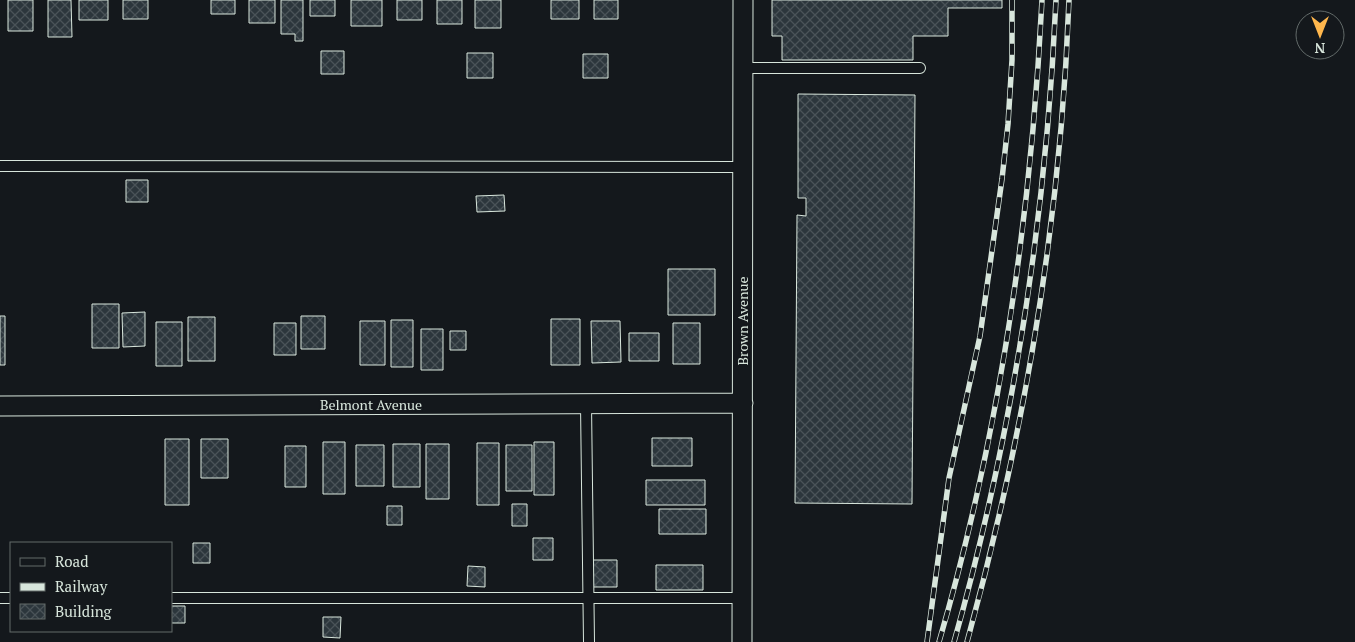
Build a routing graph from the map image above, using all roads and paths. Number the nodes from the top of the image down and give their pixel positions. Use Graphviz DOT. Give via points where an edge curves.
graph roads {
  1 [pos="744,0"];
  2 [pos="743,68"];
  3 [pos="920,68"];
  4 [pos="0,166"];
  5 [pos="743,167"];
  6 [pos="742,403"];
  7 [pos="586,404"];
  8 [pos="0,406"];
  9 [pos="588,597"];
  10 [pos="172,598"];
  11 [pos="742,598"];
  12 [pos="589,642"];
  13 [pos="742,642"];
  1 -- 2 [label="street, Brown Avenue"];
  2 -- 3 [label="lane"];
  2 -- 5 [label="street, Brown Avenue"];
  4 -- 5 [label="lane"];
  5 -- 6 [label="street, Brown Avenue"];
  6 -- 7 [label="street, Belmont Avenue"];
  6 -- 11 [label="street, Brown Avenue"];
  7 -- 8 [label="street, Belmont Avenue"];
  7 -- 9 [label="lane"];
  9 -- 10 [label="lane"];
  9 -- 11 [label="lane"];
  9 -- 12 [label="lane"];
  11 -- 13 [label="street, Brown Avenue"];
}
